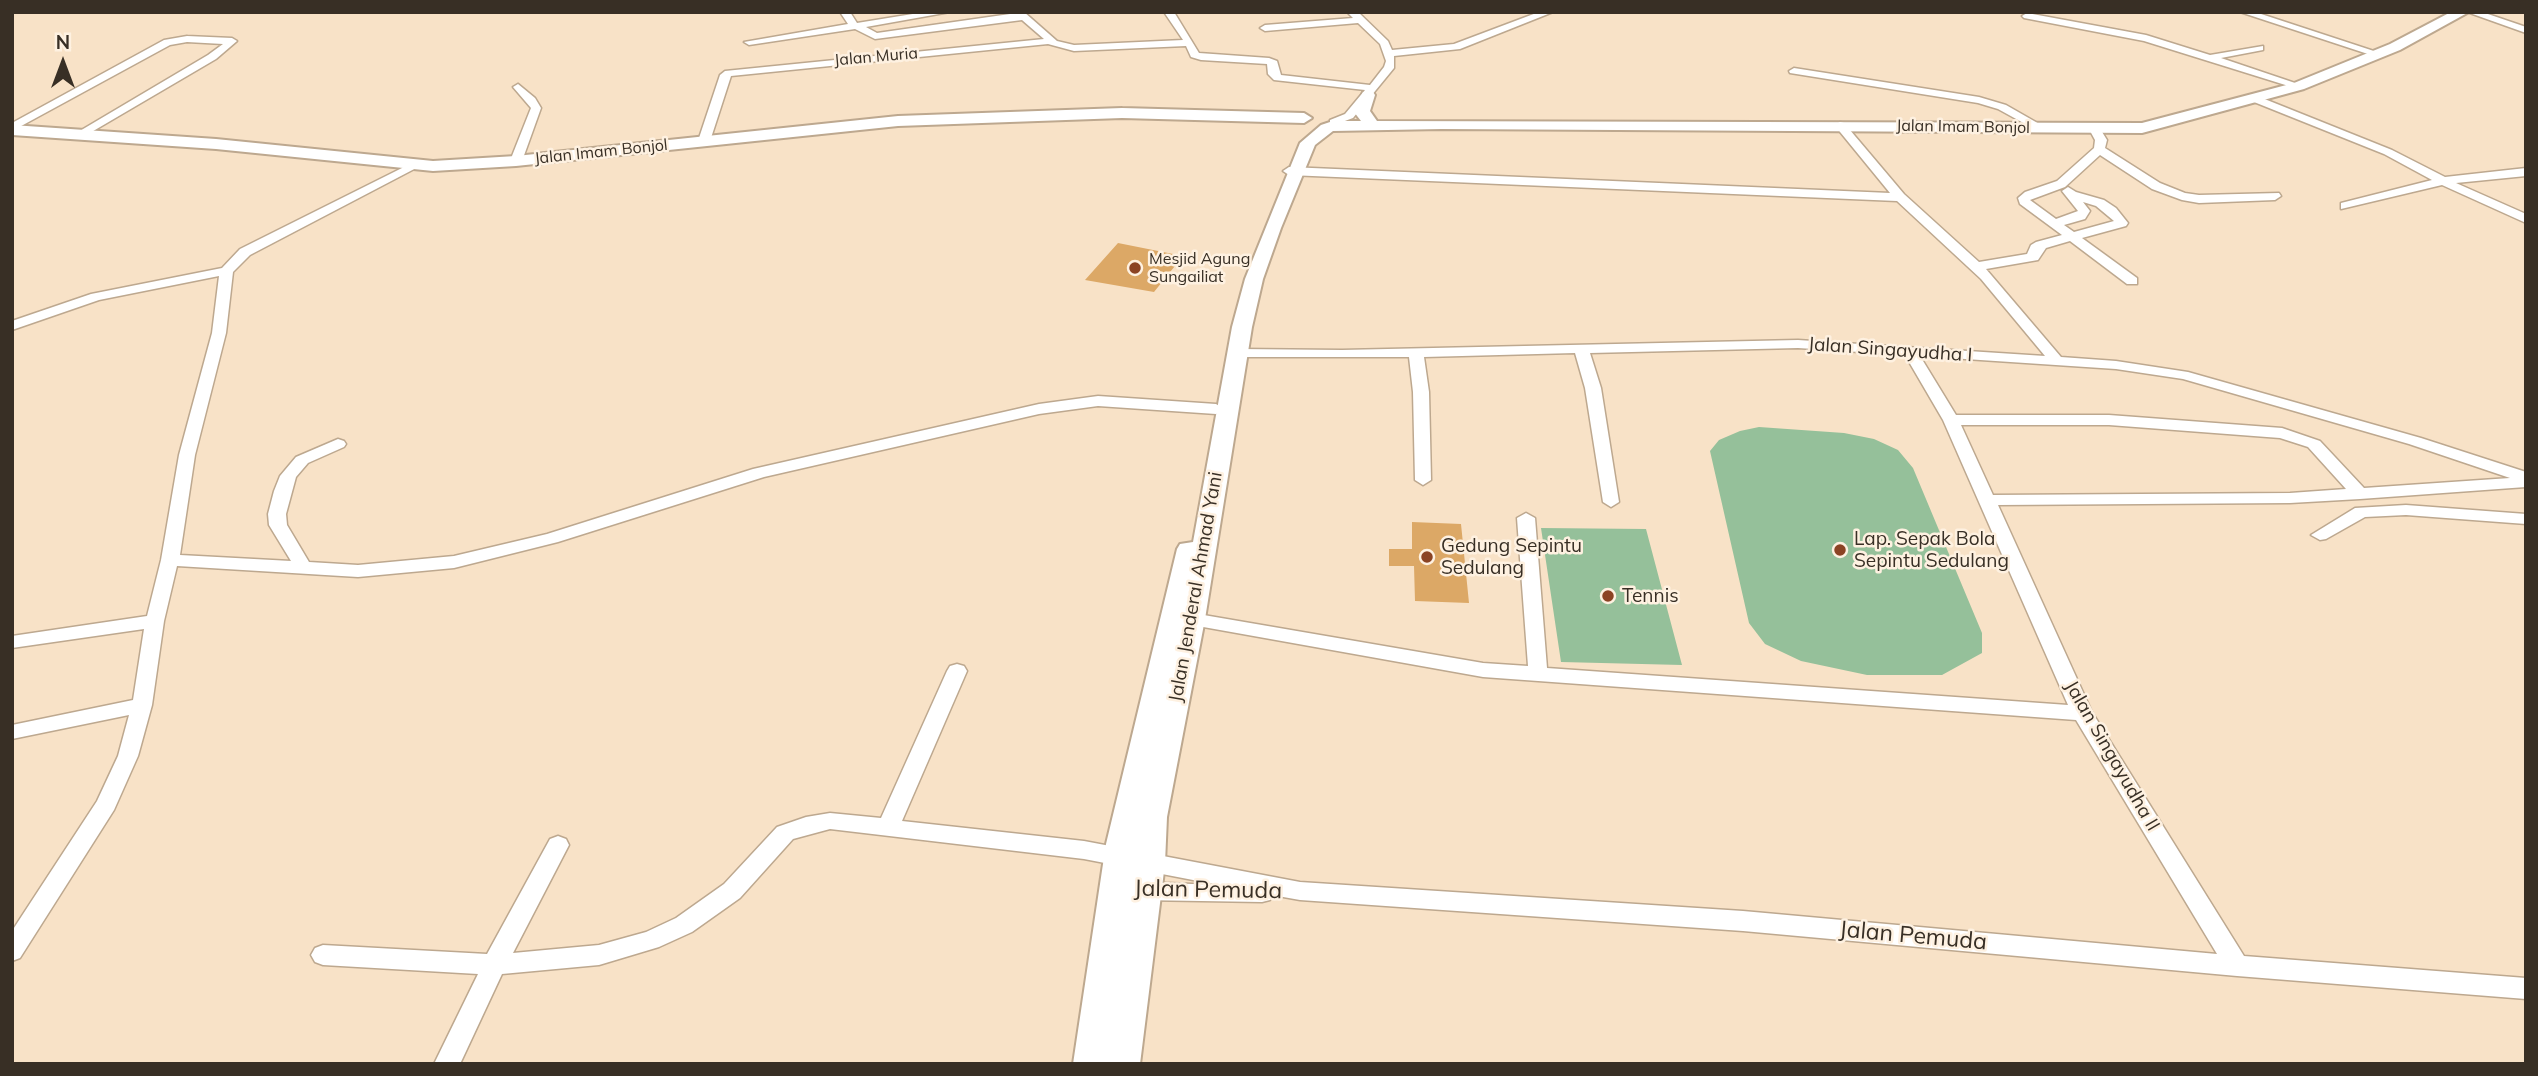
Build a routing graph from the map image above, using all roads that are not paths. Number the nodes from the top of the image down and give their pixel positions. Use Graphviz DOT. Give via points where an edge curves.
graph roads {
  1 [pos="845,12"];
  2 [pos="945,12"];
  3 [pos="1169,12"];
  4 [pos="1352,12"];
  5 [pos="1548,12"];
  6 [pos="2245,12"];
  7 [pos="2463,12"];
  8 [pos="2472,12"];
  9 [pos="1021,15"];
  10 [pos="2027,16"];
  11 [pos="1360,20"];
  12 [pos="853,24"];
  13 [pos="1265,29"];
  14 [pos="2526,30"];
  15 [pos="749,41"];
  16 [pos="1050,41"];
  17 [pos="1190,43"];
  18 [pos="2259,48"];
  19 [pos="1391,53"];
  20 [pos="2378,54"];
  21 [pos="2208,58"];
  22 [pos="1794,71"];
  23 [pos="2299,86"];
  24 [pos="518,87"];
  25 [pos="1369,91"];
  26 [pos="2253,98"];
  27 [pos="1370,121"];
  28 [pos="1318,124"];
  29 [pos="1442,124"];
  30 [pos="1840,125"];
  31 [pos="12,129"];
  32 [pos="2042,129"];
  33 [pos="2095,129"];
  34 [pos="79,135"];
  35 [pos="704,141"];
  36 [pos="2099,149"];
  37 [pos="516,161"];
  38 [pos="414,166"];
  39 [pos="1294,172"];
  40 [pos="2526,172"];
  41 [pos="2444,181"];
  42 [pos="2061,184"];
  43 [pos="2071,195"];
  44 [pos="2275,196"];
  45 [pos="1900,197"];
  46 [pos="2345,206"];
  47 [pos="2526,219"];
  48 [pos="2056,223"];
  49 [pos="2074,236"];
  50 [pos="1976,267"];
  51 [pos="226,271"];
  52 [pos="2132,281"];
  53 [pos="12,326"];
  54 [pos="1581,348"];
  55 [pos="1416,351"];
  56 [pos="1909,351"];
  57 [pos="1239,353"];
  58 [pos="2057,361"];
  59 [pos="1216,408"];
  60 [pos="1951,420"];
  61 [pos="338,444"];
  62 [pos="2523,474"];
  63 [pos="1423,480"];
  64 [pos="2360,494"];
  65 [pos="1988,500"];
  66 [pos="1611,502"];
  67 [pos="1526,518"];
  68 [pos="2526,519"];
  69 [pos="2320,535"];
  70 [pos="170,561"];
  71 [pos="304,569"];
  72 [pos="1192,619"];
  73 [pos="155,621"];
  74 [pos="12,642"];
  75 [pos="957,671"];
  76 [pos="1538,674"];
  77 [pos="142,705"];
  78 [pos="2082,713"];
  79 [pos="12,732"];
  80 [pos="889,827"];
  81 [pos="558,845"];
  82 [pos="1132,874"];
  83 [pos="12,951"];
  84 [pos="323,955"];
  85 [pos="494,965"];
  86 [pos="2236,966"];
  87 [pos="2526,989"];
  88 [pos="447,1064"];
  89 [pos="1091,1064"];
  90 [pos="1122,1064"];
  1 -- 12 [label="street"];
  2 -- 12 [label="street"];
  3 -- 17 [label="street"];
  4 -- 11 [label="street"];
  5 -- 19 [label="street" via="1456,47"];
  6 -- 20 [label="street"];
  7 -- 20 [label="main road, Jalan Imam Bonjol"];
  8 -- 14 [label="street"];
  9 -- 12 [label="street" via="880,36"];
  9 -- 16 [label="street"];
  10 -- 21 [label="street" via="2146,38"];
  11 -- 13 [label="street"];
  11 -- 19 [label="street"];
  12 -- 15 [label="street"];
  16 -- 17 [label="street" via="1073,48"];
  16 -- 35 [label="street, Jalan Muria" via="729,73"];
  17 -- 25 [label="street" via="1201,57 1269,61 1278,78"];
  18 -- 21 [label="street"];
  19 -- 25 [label="street" via="1389,68"];
  20 -- 23 [label="main road, Jalan Imam Bonjol"];
  21 -- 23 [label="street"];
  22 -- 32 [label="street" via="1993,103"];
  23 -- 26 [label="main road, Jalan Imam Bonjol"];
  24 -- 37 [label="street" via="536,108"];
  25 -- 27 [label="main road" via="1362,111"];
  25 -- 28 [label="street" via="1349,116"];
  26 -- 33 [label="main road, Jalan Imam Bonjol" via="2151,126"];
  26 -- 41 [label="street" via="2388,152"];
  27 -- 28 [label="main road, Jalan Imam Bonjol"];
  27 -- 29 [label="main road, Jalan Imam Bonjol"];
  28 -- 29 [label="main road, Jalan Imam Bonjol"];
  28 -- 35 [label="main road, Jalan Imam Bonjol" via="1191,114 1008,115"];
  28 -- 39 [label="main road, Jalan Jenderal Ahmad Yani"];
  29 -- 30 [label="main road, Jalan Imam Bonjol"];
  30 -- 32 [label="main road, Jalan Imam Bonjol"];
  30 -- 45 [label="street"];
  31 -- 34 [label="main road, Jalan Imam Bonjol"];
  31 -- 34 [label="street" via="167,42 187,38 232,41"];
  32 -- 33 [label="main road, Jalan Imam Bonjol"];
  33 -- 36 [label="street" via="2101,140"];
  34 -- 38 [label="main road, Jalan Imam Bonjol"];
  35 -- 37 [label="main road, Jalan Imam Bonjol"];
  36 -- 42 [label="street"];
  36 -- 44 [label="street" via="2156,187 2182,196"];
  37 -- 38 [label="main road, Jalan Imam Bonjol"];
  38 -- 51 [label="street" via="245,252"];
  39 -- 45 [label="street"];
  39 -- 57 [label="main road, Jalan Jenderal Ahmad Yani" via="1254,279"];
  39 -- 59 [label="main road, Jalan Jenderal Ahmad Yani" via="1263,226 1230,321"];
  40 -- 41 [label="street"];
  41 -- 46 [label="street"];
  41 -- 47 [label="street"];
  42 -- 43 [label="street"];
  42 -- 48 [label="street" via="2024,198"];
  43 -- 48 [label="street" via="2084,211"];
  43 -- 49 [label="street" via="2094,200 2122,220 2119,226"];
  45 -- 50 [label="street"];
  48 -- 49 [label="street"];
  49 -- 50 [label="street" via="2041,245 2033,257"];
  49 -- 52 [label="street"];
  50 -- 58 [label="street"];
  51 -- 53 [label="street" via="96,297"];
  51 -- 70 [label="street" via="219,333 187,455"];
  54 -- 55 [label="street, Jalan Singayudha I"];
  54 -- 56 [label="street, Jalan Singayudha I" via="1798,344"];
  54 -- 66 [label="street" via="1593,388"];
  55 -- 57 [label="street, Jalan Singayudha I"];
  55 -- 63 [label="street"];
  56 -- 58 [label="street, Jalan Singayudha I"];
  56 -- 60 [label="street, Jalan Singayudha II"];
  57 -- 72 [label="main road, Jalan Jenderal Ahmad Yani"];
  58 -- 62 [label="street, Jalan Singayudha I" via="2182,375"];
  59 -- 71 [label="street" via="1098,401 1040,408 759,473 574,531 454,562 384,571"];
  59 -- 82 [label="main road, Jalan Jenderal Ahmad Yani"];
  60 -- 64 [label="street" via="2109,420 2282,433 2314,444"];
  60 -- 65 [label="street, Jalan Singayudha II"];
  61 -- 71 [label="street" via="302,460 282,491 278,525"];
  62 -- 64 [label="street"];
  64 -- 65 [label="street" via="2167,501"];
  65 -- 78 [label="street, Jalan Singayudha II"];
  67 -- 76 [label="street"];
  68 -- 69 [label="street" via="2406,510 2361,512"];
  70 -- 71 [label="street"];
  70 -- 73 [label="street"];
  72 -- 76 [label="street" via="1483,670"];
  72 -- 82 [label="main road, Jalan Jenderal Ahmad Yani" via="1152,817"];
  73 -- 74 [label="street"];
  73 -- 77 [label="street"];
  75 -- 80 [label="street"];
  76 -- 78 [label="street"];
  77 -- 79 [label="street"];
  77 -- 83 [label="street" via="128,756 106,804"];
  78 -- 86 [label="street, Jalan Singayudha II"];
  80 -- 82 [label="street, Jalan Pemuda"];
  80 -- 85 [label="street, Jalan Pemuda" via="830,821 806,825 785,834 732,891 684,925 651,940 599,955"];
  81 -- 85 [label="street"];
  82 -- 86 [label="street, Jalan Pemuda" via="1218,894 1300,891 1743,920"];
  82 -- 89 [label="main road, Jalan Jenderal Ahmad Yani"];
  82 -- 90 [label="main road, Jalan Jenderal Ahmad Yani"];
  84 -- 85 [label="street, Jalan Pemuda"];
  85 -- 88 [label="street"];
  86 -- 87 [label="street, Jalan Pemuda"];
}
